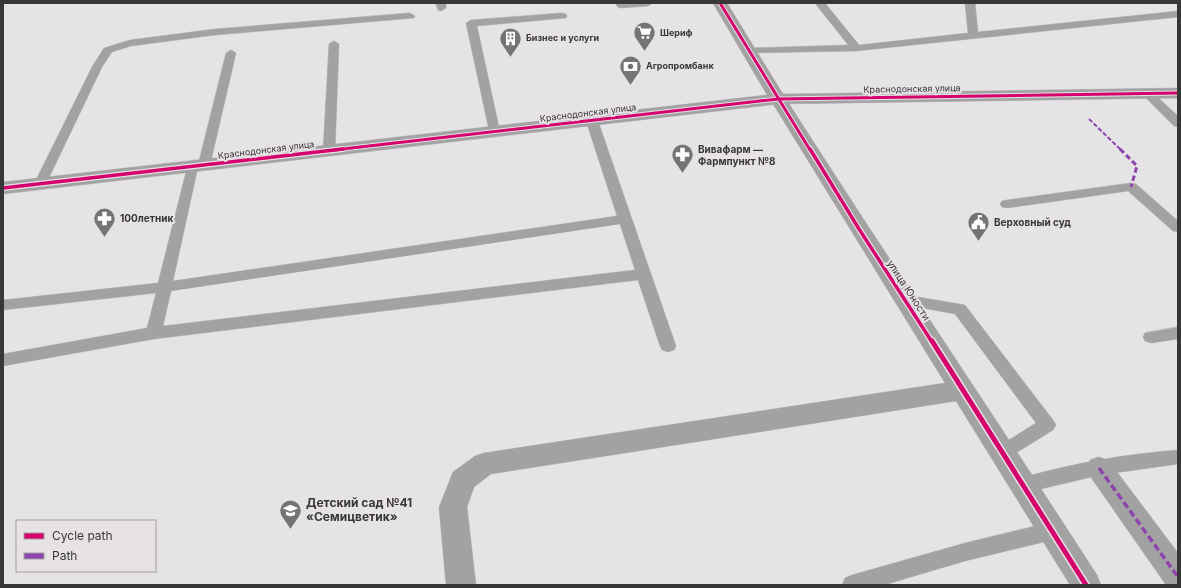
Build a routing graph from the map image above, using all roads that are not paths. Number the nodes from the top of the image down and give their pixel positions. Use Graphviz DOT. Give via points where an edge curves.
graph roads {
  1 [pos="648,3"];
  2 [pos="720,3"];
  3 [pos="820,3"];
  4 [pos="970,3"];
  5 [pos="621,5"];
  6 [pos="1178,14"];
  7 [pos="410,16"];
  8 [pos="562,16"];
  9 [pos="973,36"];
  10 [pos="334,44"];
  11 [pos="856,48"];
  12 [pos="750,52"];
  13 [pos="231,53"];
  14 [pos="1178,93"];
  15 [pos="1148,94"];
  16 [pos="778,99"];
  17 [pos="592,121"];
  18 [pos="1178,123"];
  19 [pos="494,132"];
  20 [pos="329,151"];
  21 [pos="198,166"];
  22 [pos="40,184"];
  23 [pos="3,188"];
  24 [pos="1007,204"];
  25 [pos="625,219"];
  26 [pos="1178,228"];
  27 [pos="644,274"];
  28 [pos="164,287"];
  29 [pos="906,300"];
  30 [pos="3,305"];
  31 [pos="154,333"];
  32 [pos="1178,333"];
  33 [pos="1151,337"];
  34 [pos="668,346"];
  35 [pos="3,360"];
  36 [pos="963,390"];
  37 [pos="1002,453"];
  38 [pos="1178,457"];
  39 [pos="1099,468"];
  40 [pos="1024,484"];
  41 [pos="1052,531"];
  42 [pos="1178,577"];
  43 [pos="462,585"];
  44 [pos="852,585"];
  45 [pos="1086,585"];
  1 -- 5 [label="lane"];
  2 -- 12 [label="street, улица Юности"];
  3 -- 11 [label="lane"];
  4 -- 9 [label="lane"];
  6 -- 9 [label="lane"];
  7 -- 22 [label="lane" via="215,32 130,43 108,50"];
  8 -- 19 [label="lane" via="471,23"];
  9 -- 11 [label="lane"];
  10 -- 20 [label="lane"];
  11 -- 12 [label="lane"];
  12 -- 16 [label="street, улица Юности"];
  13 -- 21 [label="lane"];
  14 -- 15 [label="street, Краснодонская улица"];
  15 -- 16 [label="street, Краснодонская улица"];
  15 -- 18 [label="lane"];
  16 -- 17 [label="street, Краснодонская улица"];
  16 -- 29 [label="street, улица Юности"];
  17 -- 19 [label="street, Краснодонская улица"];
  17 -- 25 [label="lane"];
  19 -- 20 [label="street, Краснодонская улица"];
  20 -- 21 [label="street, Краснодонская улица"];
  21 -- 22 [label="street, Краснодонская улица"];
  21 -- 28 [label="lane"];
  22 -- 23 [label="street, Краснодонская улица"];
  24 -- 26 [label="lane" via="1131,188"];
  25 -- 27 [label="lane"];
  25 -- 28 [label="lane"];
  27 -- 31 [label="lane"];
  27 -- 34 [label="lane"];
  28 -- 30 [label="lane"];
  28 -- 31 [label="lane"];
  29 -- 36 [label="street, улица Юности"];
  29 -- 37 [label="lane" via="960,309 1046,425"];
  31 -- 35 [label="lane"];
  32 -- 33 [label="lane"];
  36 -- 37 [label="street, улица Юности"];
  36 -- 43 [label="street" via="484,464 463,480 453,507"];
  37 -- 40 [label="street, улица Юности"];
  38 -- 39 [label="lane"];
  39 -- 40 [label="lane"];
  39 -- 42 [label="street"];
  40 -- 41 [label="street, улица Юности"];
  41 -- 44 [label="lane" via="965,552"];
  41 -- 45 [label="street, улица Юности"];
}
